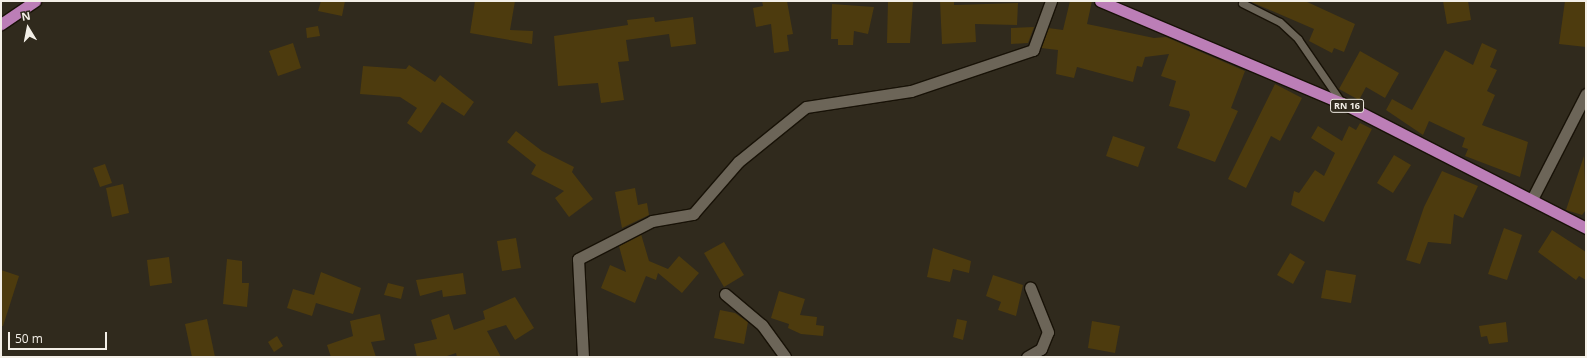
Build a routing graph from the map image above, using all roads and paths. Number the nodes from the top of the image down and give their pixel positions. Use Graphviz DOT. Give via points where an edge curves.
graph roads {
  1 [pos="34,1"];
  2 [pos="1051,1"];
  3 [pos="1100,1"];
  4 [pos="1242,3"];
  5 [pos="1,24"];
  6 [pos="1586,94"];
  7 [pos="1342,103"];
  8 [pos="1532,199"];
  9 [pos="1586,228"];
  10 [pos="1030,287"];
  11 [pos="725,294"];
  12 [pos="583,357"];
  13 [pos="784,357"];
  14 [pos="1027,357"];
  1 -- 5 [label="main road"];
  2 -- 12 [label="street" via="1033,50 911,91 806,108 738,162 693,214 652,221 578,259"];
  3 -- 7 [label="main road, RN 16"];
  4 -- 7 [label="lane" via="1280,22 1298,39"];
  6 -- 8 [label="street"];
  7 -- 8 [label="main road, RN 16"];
  8 -- 9 [label="main road, RN 16"];
  10 -- 14 [label="street" via="1048,332 1041,349"];
  11 -- 13 [label="street" via="762,325"];
}
